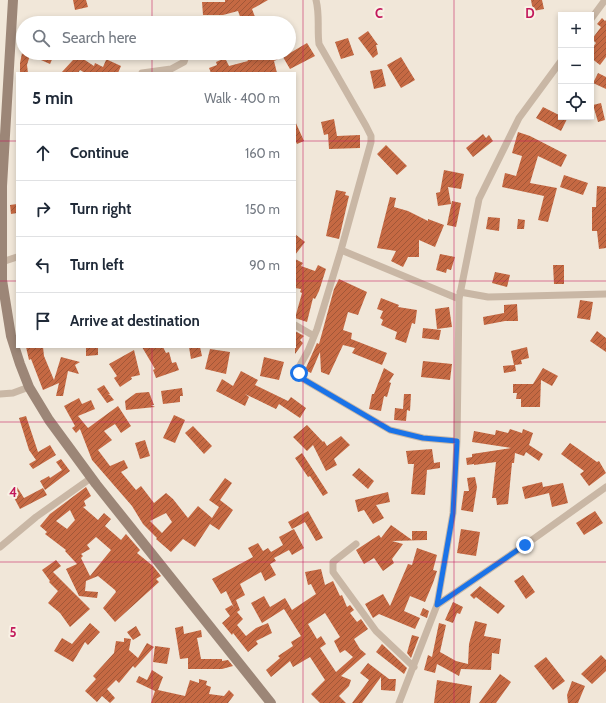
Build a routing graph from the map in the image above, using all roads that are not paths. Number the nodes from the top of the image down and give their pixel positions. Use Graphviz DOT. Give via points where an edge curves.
graph roads {
  1 [pos="13,0"];
  2 [pos="316,0"];
  3 [pos="605,0"];
  4 [pos="594,15"];
  5 [pos="184,60"];
  6 [pos="558,65"];
  7 [pos="150,72"];
  8 [pos="341,250"];
  9 [pos="16,257"];
  10 [pos="2,262"];
  11 [pos="606,294"];
  12 [pos="2,295"];
  13 [pos="460,296"];
  14 [pos="296,326"];
  15 [pos="314,336"];
  16 [pos="29,387"];
  17 [pos="0,394"];
  18 [pos="457,441"];
  19 [pos="91,478"];
  20 [pos="606,487"];
  21 [pos="356,544"];
  22 [pos="0,547"];
  23 [pos="437,605"];
  24 [pos="414,666"];
  25 [pos="271,703"];
  26 [pos="399,703"];
  1 -- 10 [label="street" via="2,186"];
  2 -- 8 [label="street" via="319,44 371,136"];
  3 -- 4 [label="street"];
  5 -- 7 [label="street" via="172,69"];
  6 -- 13 [label="street" via="520,118 479,199"];
  8 -- 13 [label="street"];
  8 -- 15 [label="street"];
  9 -- 10 [label="street"];
  10 -- 12 [label="street"];
  11 -- 13 [label="street"];
  12 -- 16 [label="street"];
  13 -- 18 [label="street"];
  14 -- 15 [label="street"];
  15 -- 18 [label="street" via="299,367 303,379 390,430 423,438"];
  16 -- 17 [label="street" via="13,393"];
  16 -- 19 [label="street" via="49,420"];
  18 -- 23 [label="street" via="453,513"];
  19 -- 22 [label="street" via="36,517"];
  19 -- 25 [label="street"];
  20 -- 23 [label="street"];
  21 -- 24 [label="street" via="333,562 333,572 376,631"];
  23 -- 24 [label="street"];
  24 -- 26 [label="street"];
}
